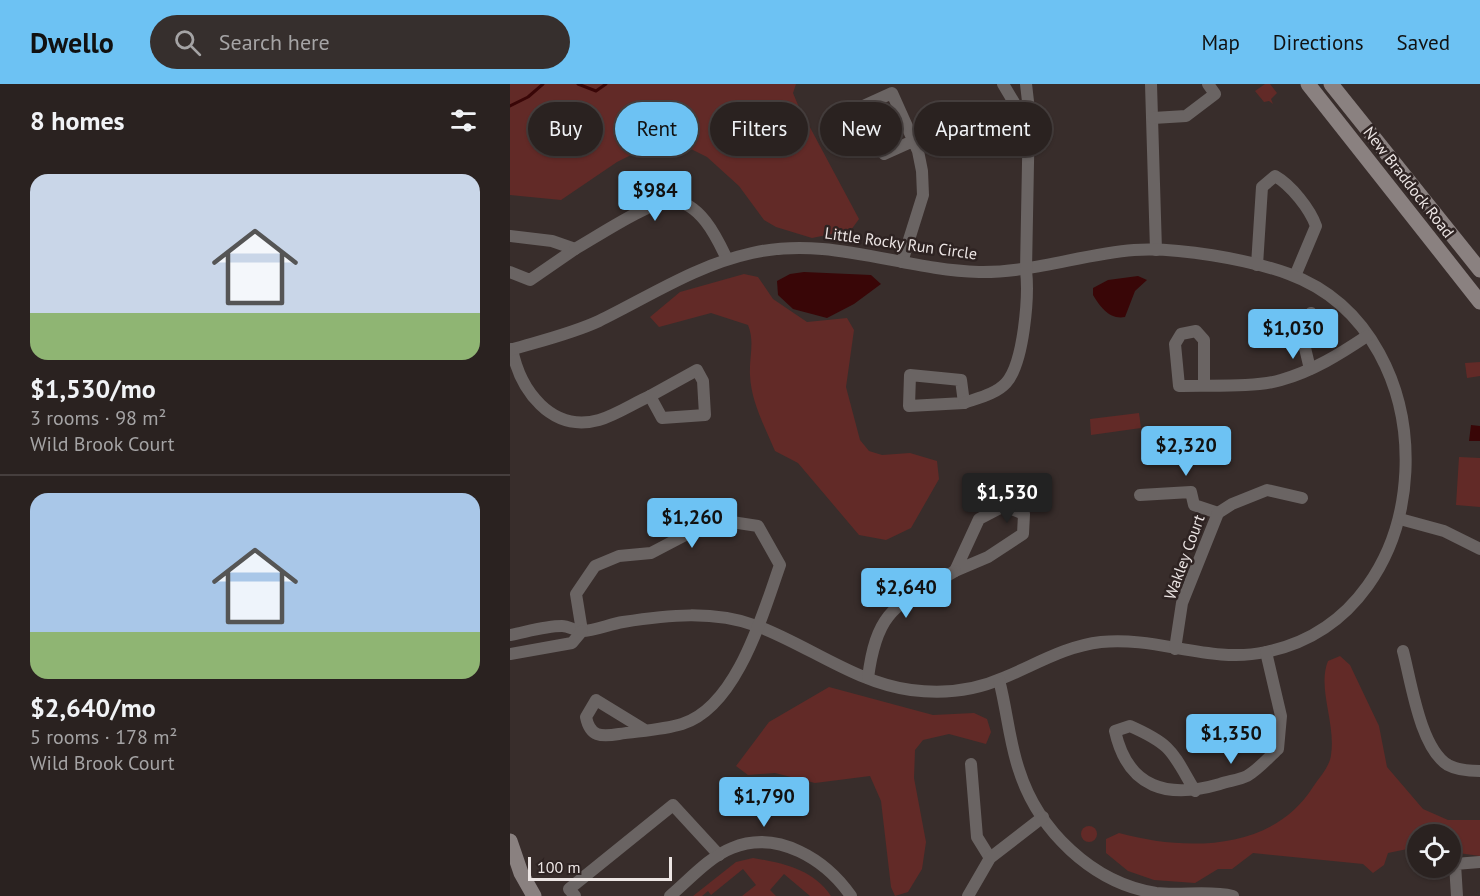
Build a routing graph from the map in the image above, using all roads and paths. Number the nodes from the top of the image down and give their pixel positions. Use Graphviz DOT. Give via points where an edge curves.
graph roads {
  1 [pos="1003,84"];
  2 [pos="1026,84"];
  3 [pos="1151,84"];
  4 [pos="1208,84"];
  5 [pos="1308,84"];
  6 [pos="1331,84"];
  7 [pos="1013,102"];
  8 [pos="1027,102"];
  9 [pos="1154,118"];
  10 [pos="913,141"];
  11 [pos="1028,156"];
  12 [pos="510,236"];
  13 [pos="575,249"];
  14 [pos="1156,250"];
  15 [pos="727,259"];
  16 [pos="902,262"];
  17 [pos="1257,265"];
  18 [pos="1026,270"];
  19 [pos="1480,270"];
  20 [pos="510,272"];
  21 [pos="1295,276"];
  22 [pos="1480,302"];
  23 [pos="1311,313"];
  24 [pos="1367,336"];
  25 [pos="511,350"];
  26 [pos="1310,369"];
  27 [pos="1204,386"];
  28 [pos="650,396"];
  29 [pos="964,403"];
  30 [pos="1140,495"];
  31 [pos="1302,498"];
  32 [pos="1218,513"];
  33 [pos="1400,519"];
  34 [pos="1480,549"];
  35 [pos="955,572"];
  36 [pos="758,627"];
  37 [pos="582,631"];
  38 [pos="510,635"];
  39 [pos="1175,649"];
  40 [pos="1403,651"];
  41 [pos="1266,652"];
  42 [pos="510,654"];
  43 [pos="868,678"];
  44 [pos="999,680"];
  45 [pos="645,730"];
  46 [pos="971,764"];
  47 [pos="1480,771"];
  48 [pos="1195,791"];
  49 [pos="1043,817"];
  50 [pos="510,841"];
  51 [pos="719,855"];
  52 [pos="990,858"];
  53 [pos="1480,862"];
  54 [pos="1123,891"];
  55 [pos="971,895"];
  56 [pos="1225,895"];
  57 [pos="534,896"];
  58 [pos="575,896"];
  59 [pos="670,896"];
  60 [pos="851,896"];
  61 [pos="1457,896"];
  1 -- 7 [label="street"];
  2 -- 8 [label="street"];
  3 -- 9 [label="street"];
  4 -- 9 [label="street" via="1215,94 1186,116"];
  5 -- 22 [label="main road, New Braddock Road"];
  6 -- 19 [label="main road, New Braddock Road"];
  9 -- 14 [label="street"];
  10 -- 10 [label="street" via="892,93 859,108 884,154"];
  10 -- 16 [label="street" via="922,171 923,195"];
  11 -- 18 [label="street"];
  12 -- 13 [label="street" via="552,241"];
  13 -- 15 [label="street" via="644,210 671,201 702,217"];
  13 -- 20 [label="street" via="530,280"];
  14 -- 17 [label="street, Little Rocky Run Circle"];
  14 -- 18 [label="street, Little Rocky Run Circle" via="1092,256"];
  15 -- 16 [label="street, Little Rocky Run Circle" via="769,250 813,247 861,252"];
  15 -- 25 [label="street, Little Rocky Run Circle" via="582,328"];
  16 -- 18 [label="street, Little Rocky Run Circle" via="956,271"];
  17 -- 21 [label="street, Little Rocky Run Circle"];
  17 -- 21 [label="street" via="1262,187 1275,176 1283,180 1316,226"];
  18 -- 29 [label="street" via="1028,294 1015,366 1006,383 988,395"];
  21 -- 24 [label="street, Little Rocky Run Circle" via="1331,297"];
  23 -- 26 [label="street" via="1305,348"];
  24 -- 26 [label="street"];
  24 -- 33 [label="street, Little Rocky Run Circle" via="1386,365 1400,408 1406,480"];
  25 -- 28 [label="street" via="517,372 529,391 560,420 598,420"];
  26 -- 27 [label="street" via="1279,381"];
  27 -- 27 [label="street" via="1179,386 1175,344 1181,334 1196,331 1204,340"];
  28 -- 28 [label="street" via="662,418 705,415 704,381 697,370"];
  29 -- 29 [label="street" via="909,406 910,375 961,380"];
  30 -- 32 [label="street, Wakley Court" via="1191,492 1194,505"];
  31 -- 32 [label="street, Wakley Court" via="1267,490"];
  32 -- 39 [label="street, Wakley Court" via="1182,603"];
  33 -- 34 [label="street" via="1444,531"];
  33 -- 41 [label="street, Little Rocky Run Circle" via="1377,574 1348,609 1313,634"];
  35 -- 35 [label="street" via="979,519 1004,506 1024,514 1023,534 988,557"];
  35 -- 43 [label="street" via="905,599 887,617 872,646"];
  36 -- 37 [label="street, Little Rocky Run Circle" via="699,615"];
  36 -- 37 [label="street" via="780,565 758,526 725,521 693,531 651,553 619,556 595,566 576,594"];
  36 -- 43 [label="street, Little Rocky Run Circle"];
  36 -- 45 [label="street" via="724,691 704,713 683,724"];
  37 -- 38 [label="street, Little Rocky Run Circle" via="564,626"];
  37 -- 42 [label="street, Little Rocky Run Circle" via="572,643"];
  39 -- 41 [label="street, Little Rocky Run Circle" via="1222,656"];
  39 -- 44 [label="street, Little Rocky Run Circle" via="1120,641 1085,645"];
  40 -- 47 [label="street" via="1432,748 1448,765"];
  41 -- 48 [label="street" via="1281,716 1278,749 1247,776"];
  43 -- 44 [label="street, Little Rocky Run Circle" via="926,692 963,690"];
  44 -- 49 [label="street" via="1018,769"];
  46 -- 52 [label="street" via="977,837"];
  48 -- 48 [label="street" via="1162,790 1142,778 1120,753 1115,731 1130,726 1170,748"];
  49 -- 52 [label="street"];
  49 -- 54 [label="street" via="1059,838"];
  50 -- 57 [label="main road"];
  51 -- 58 [label="street" via="674,805 569,889"];
  51 -- 59 [label="street"];
  51 -- 60 [label="street" via="746,843 798,850 822,862"];
  52 -- 55 [label="street"];
  53 -- 61 [label="street" via="1455,864"];
  54 -- 56 [label="street"];
}
